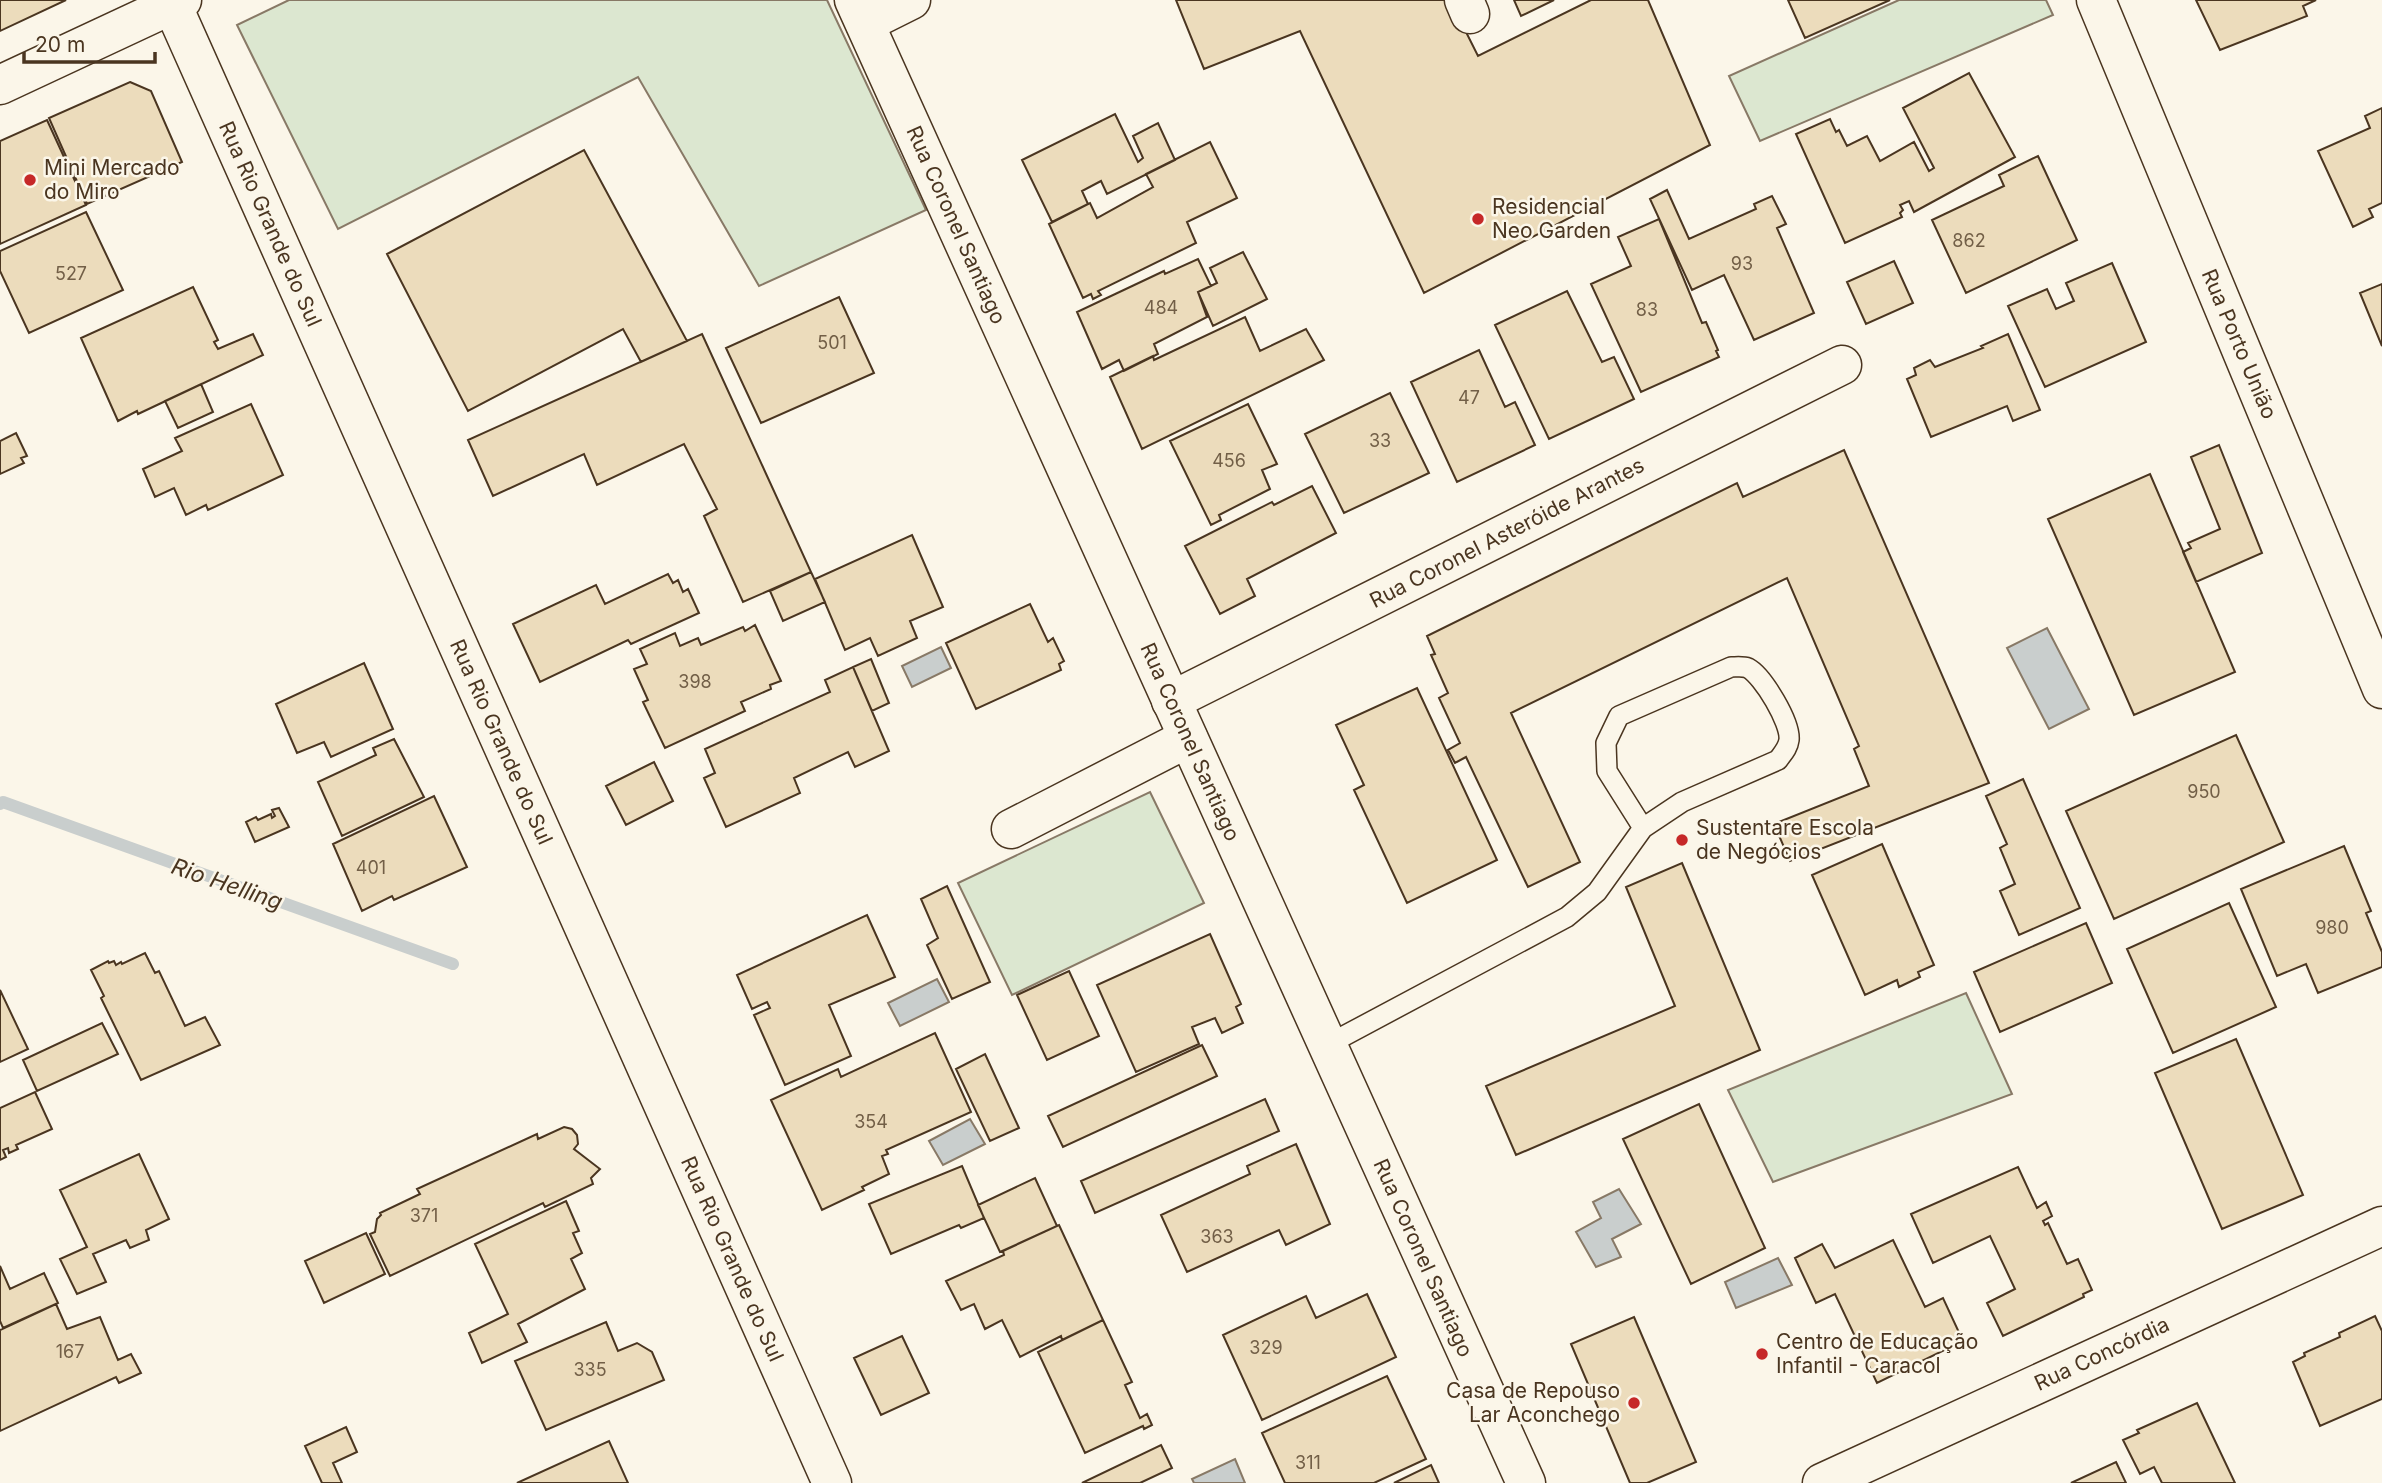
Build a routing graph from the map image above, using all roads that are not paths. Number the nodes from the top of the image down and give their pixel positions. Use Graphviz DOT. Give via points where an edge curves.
graph roads {
  1 [pos="911,0"];
  2 [pos="2096,0"];
  3 [pos="175,2"];
  4 [pos="860,11"];
  5 [pos="0,85"];
  6 [pos="1842,365"];
  7 [pos="2382,689"];
  8 [pos="1171,701"];
  9 [pos="1188,738"];
  10 [pos="1643,828"];
  11 [pos="1011,829"];
  12 [pos="1327,1045"];
  13 [pos="2382,1226"];
  14 [pos="832,1483"];
  15 [pos="1525,1483"];
  16 [pos="1822,1483"];
  1 -- 4 [label="main road"];
  2 -- 7 [label="main road, Rua Porto União"];
  3 -- 5 [label="main road"];
  3 -- 14 [label="main road, Rua Rio Grande do Sul"];
  4 -- 8 [label="main road, Rua Coronel Santiago"];
  6 -- 8 [label="main road, Rua Coronel Asteróide Arantes"];
  8 -- 9 [label="main road, Rua Coronel Santiago"];
  9 -- 11 [label="main road"];
  9 -- 12 [label="main road, Rua Coronel Santiago"];
  10 -- 10 [label="lane" via="1606,771 1606,743 1619,716 1731,667 1746,667 1759,676 1787,723 1786,750 1778,760 1682,802"];
  10 -- 12 [label="lane" via="1597,892 1567,917"];
  12 -- 15 [label="main road, Rua Coronel Santiago"];
  13 -- 16 [label="main road, Rua Concórdia"];
}
